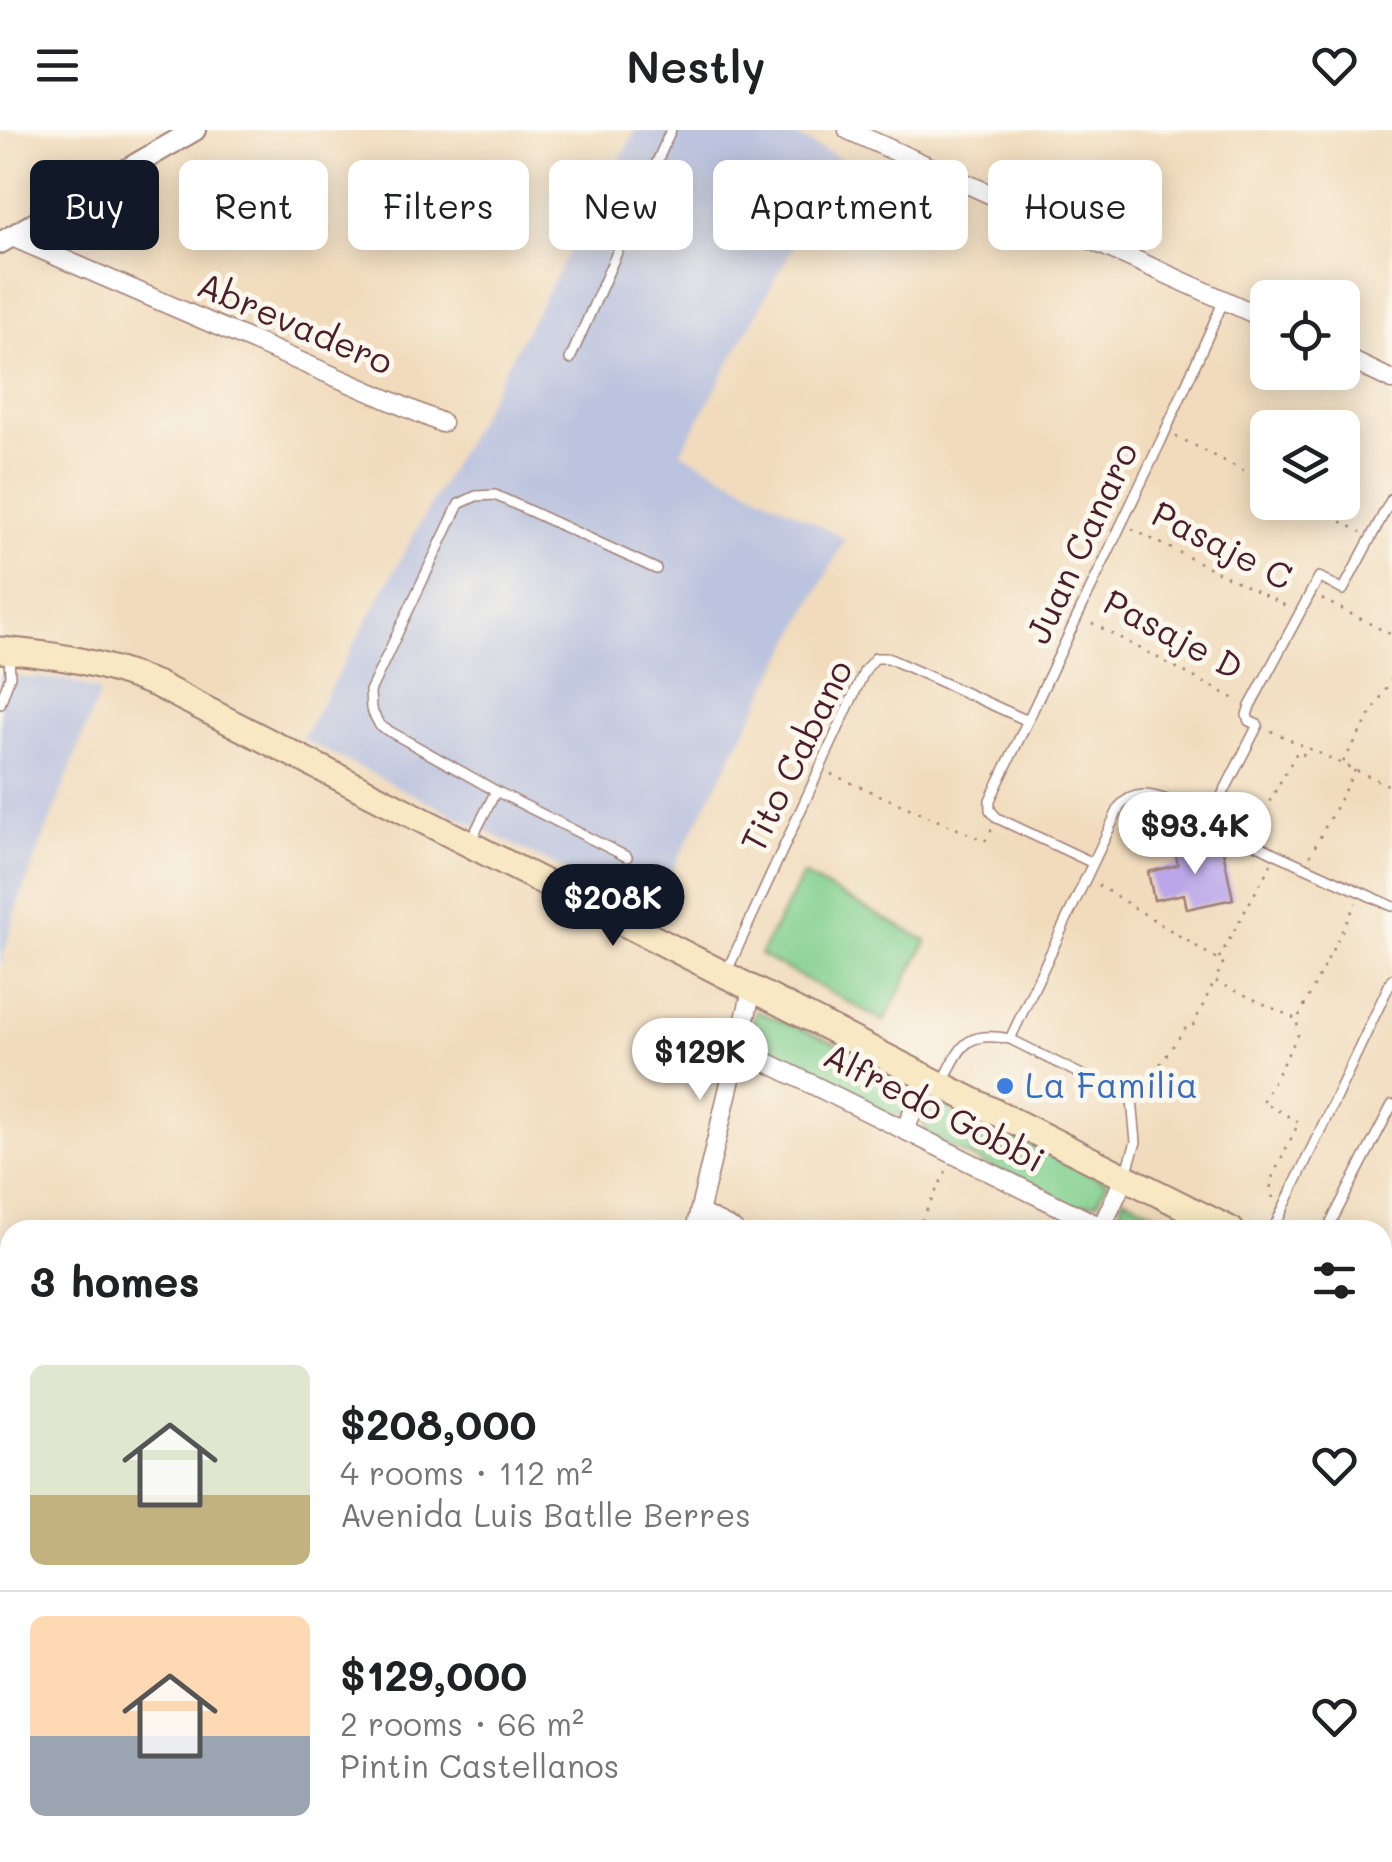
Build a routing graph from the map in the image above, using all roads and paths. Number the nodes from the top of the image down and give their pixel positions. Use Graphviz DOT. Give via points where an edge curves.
graph roads {
  1 [pos="195,130"];
  2 [pos="671,130"];
  3 [pos="848,130"];
  4 [pos="6,240"];
  5 [pos="1224,300"];
  6 [pos="1250,312"];
  7 [pos="570,359"];
  8 [pos="1360,365"];
  9 [pos="1392,380"];
  10 [pos="442,423"];
  11 [pos="1166,430"];
  12 [pos="1250,474"];
  13 [pos="1392,498"];
  14 [pos="1339,520"];
  15 [pos="1122,524"];
  16 [pos="1372,537"];
  17 [pos="656,569"];
  18 [pos="1311,593"];
  19 [pos="1299,613"];
  20 [pos="1078,616"];
  21 [pos="1392,635"];
  22 [pos="4,651"];
  23 [pos="1392,678"];
  24 [pos="0,704"];
  25 [pos="1250,706"];
  26 [pos="1028,721"];
  27 [pos="1258,726"];
  28 [pos="1306,746"];
  29 [pos="1343,762"];
  30 [pos="1356,768"];
  31 [pos="820,769"];
  32 [pos="1392,786"];
  33 [pos="496,791"];
  34 [pos="994,814"];
  35 [pos="1209,821"];
  36 [pos="1248,841"];
  37 [pos="469,844"];
  38 [pos="1276,854"];
  39 [pos="627,858"];
  40 [pos="1093,863"];
  41 [pos="1304,867"];
  42 [pos="1087,879"];
  43 [pos="1361,892"];
  44 [pos="1392,906"];
  45 [pos="1218,960"];
  46 [pos="724,975"];
  47 [pos="1392,979"];
  48 [pos="1215,981"];
  49 [pos="752,990"];
  50 [pos="1297,1020"];
  51 [pos="1010,1039"];
  52 [pos="736,1047"];
  53 [pos="934,1082"];
  54 [pos="1132,1100"];
  55 [pos="1392,1105"];
  56 [pos="905,1130"];
  57 [pos="955,1157"];
  58 [pos="1125,1177"];
  59 [pos="698,1220"];
  60 [pos="921,1220"];
  61 [pos="1084,1220"];
  62 [pos="1107,1220"];
  63 [pos="1211,1220"];
  64 [pos="1274,1220"];
  65 [pos="1277,1220"];
  66 [pos="1332,1220"];
  1 -- 4 [label="street"];
  2 -- 7 [label="lane"];
  3 -- 5 [label="street"];
  4 -- 10 [label="street, Abrevadero"];
  5 -- 6 [label="street"];
  5 -- 11 [label="lane, Juan Canaro"];
  8 -- 9 [label="street"];
  11 -- 12 [label="path"];
  11 -- 15 [label="lane, Juan Canaro"];
  13 -- 16 [label="lane"];
  14 -- 16 [label="path"];
  15 -- 19 [label="path, Pasaje C"];
  15 -- 20 [label="lane, Juan Canaro"];
  16 -- 18 [label="lane" via="1343,590 1319,577"];
  17 -- 33 [label="lane" via="495,496 459,504 370,691 370,709 380,726"];
  18 -- 19 [label="lane"];
  18 -- 21 [label="path, Pasaje C"];
  19 -- 25 [label="lane"];
  20 -- 25 [label="path, Pasaje D"];
  20 -- 26 [label="lane, Juan Canaro"];
  22 -- 24 [label="lane" via="10,676"];
  22 -- 37 [label="main road" via="79,658 156,684"];
  23 -- 29 [label="path"];
  25 -- 27 [label="lane, Pasaje D" via="1249,721"];
  26 -- 31 [label="lane, Tito Cabano" via="875,658"];
  26 -- 34 [label="lane, Juan Canaro" via="990,800"];
  27 -- 28 [label="path, Pasaje D"];
  27 -- 35 [label="lane"];
  28 -- 29 [label="path, Pasaje D"];
  28 -- 36 [label="path"];
  29 -- 30 [label="path, Pasaje D"];
  30 -- 32 [label="path, Pasaje D"];
  30 -- 41 [label="path"];
  31 -- 34 [label="path" via="984,841"];
  31 -- 46 [label="lane, Tito Cabano"];
  33 -- 37 [label="lane"];
  33 -- 39 [label="lane"];
  34 -- 40 [label="lane"];
  35 -- 36 [label="lane"];
  35 -- 40 [label="lane" via="1151,794 1126,799"];
  36 -- 38 [label="lane"];
  37 -- 46 [label="main road"];
  38 -- 41 [label="lane"];
  38 -- 45 [label="path"];
  40 -- 42 [label="lane"];
  41 -- 43 [label="lane"];
  42 -- 45 [label="path"];
  42 -- 51 [label="lane"];
  43 -- 44 [label="lane"];
  43 -- 50 [label="path"];
  45 -- 48 [label="path" via="1224,962"];
  46 -- 49 [label="main road"];
  47 -- 65 [label="lane"];
  48 -- 50 [label="path"];
  48 -- 54 [label="path" via="1192,1028"];
  49 -- 52 [label="street"];
  49 -- 53 [label="main road"];
  50 -- 64 [label="path" via="1298,1035 1262,1102 1299,1122 1270,1182"];
  51 -- 53 [label="lane" via="986,1034 964,1043"];
  51 -- 54 [label="lane"];
  52 -- 56 [label="street, Alfredo Gobbi"];
  52 -- 59 [label="street"];
  53 -- 56 [label="street"];
  53 -- 58 [label="main road"];
  54 -- 58 [label="lane" via="1136,1142"];
  55 -- 66 [label="lane"];
  56 -- 57 [label="street, Alfredo Gobbi"];
  57 -- 60 [label="path"];
  57 -- 61 [label="street, Alfredo Gobbi"];
  58 -- 62 [label="street"];
  58 -- 63 [label="main road"];
}
